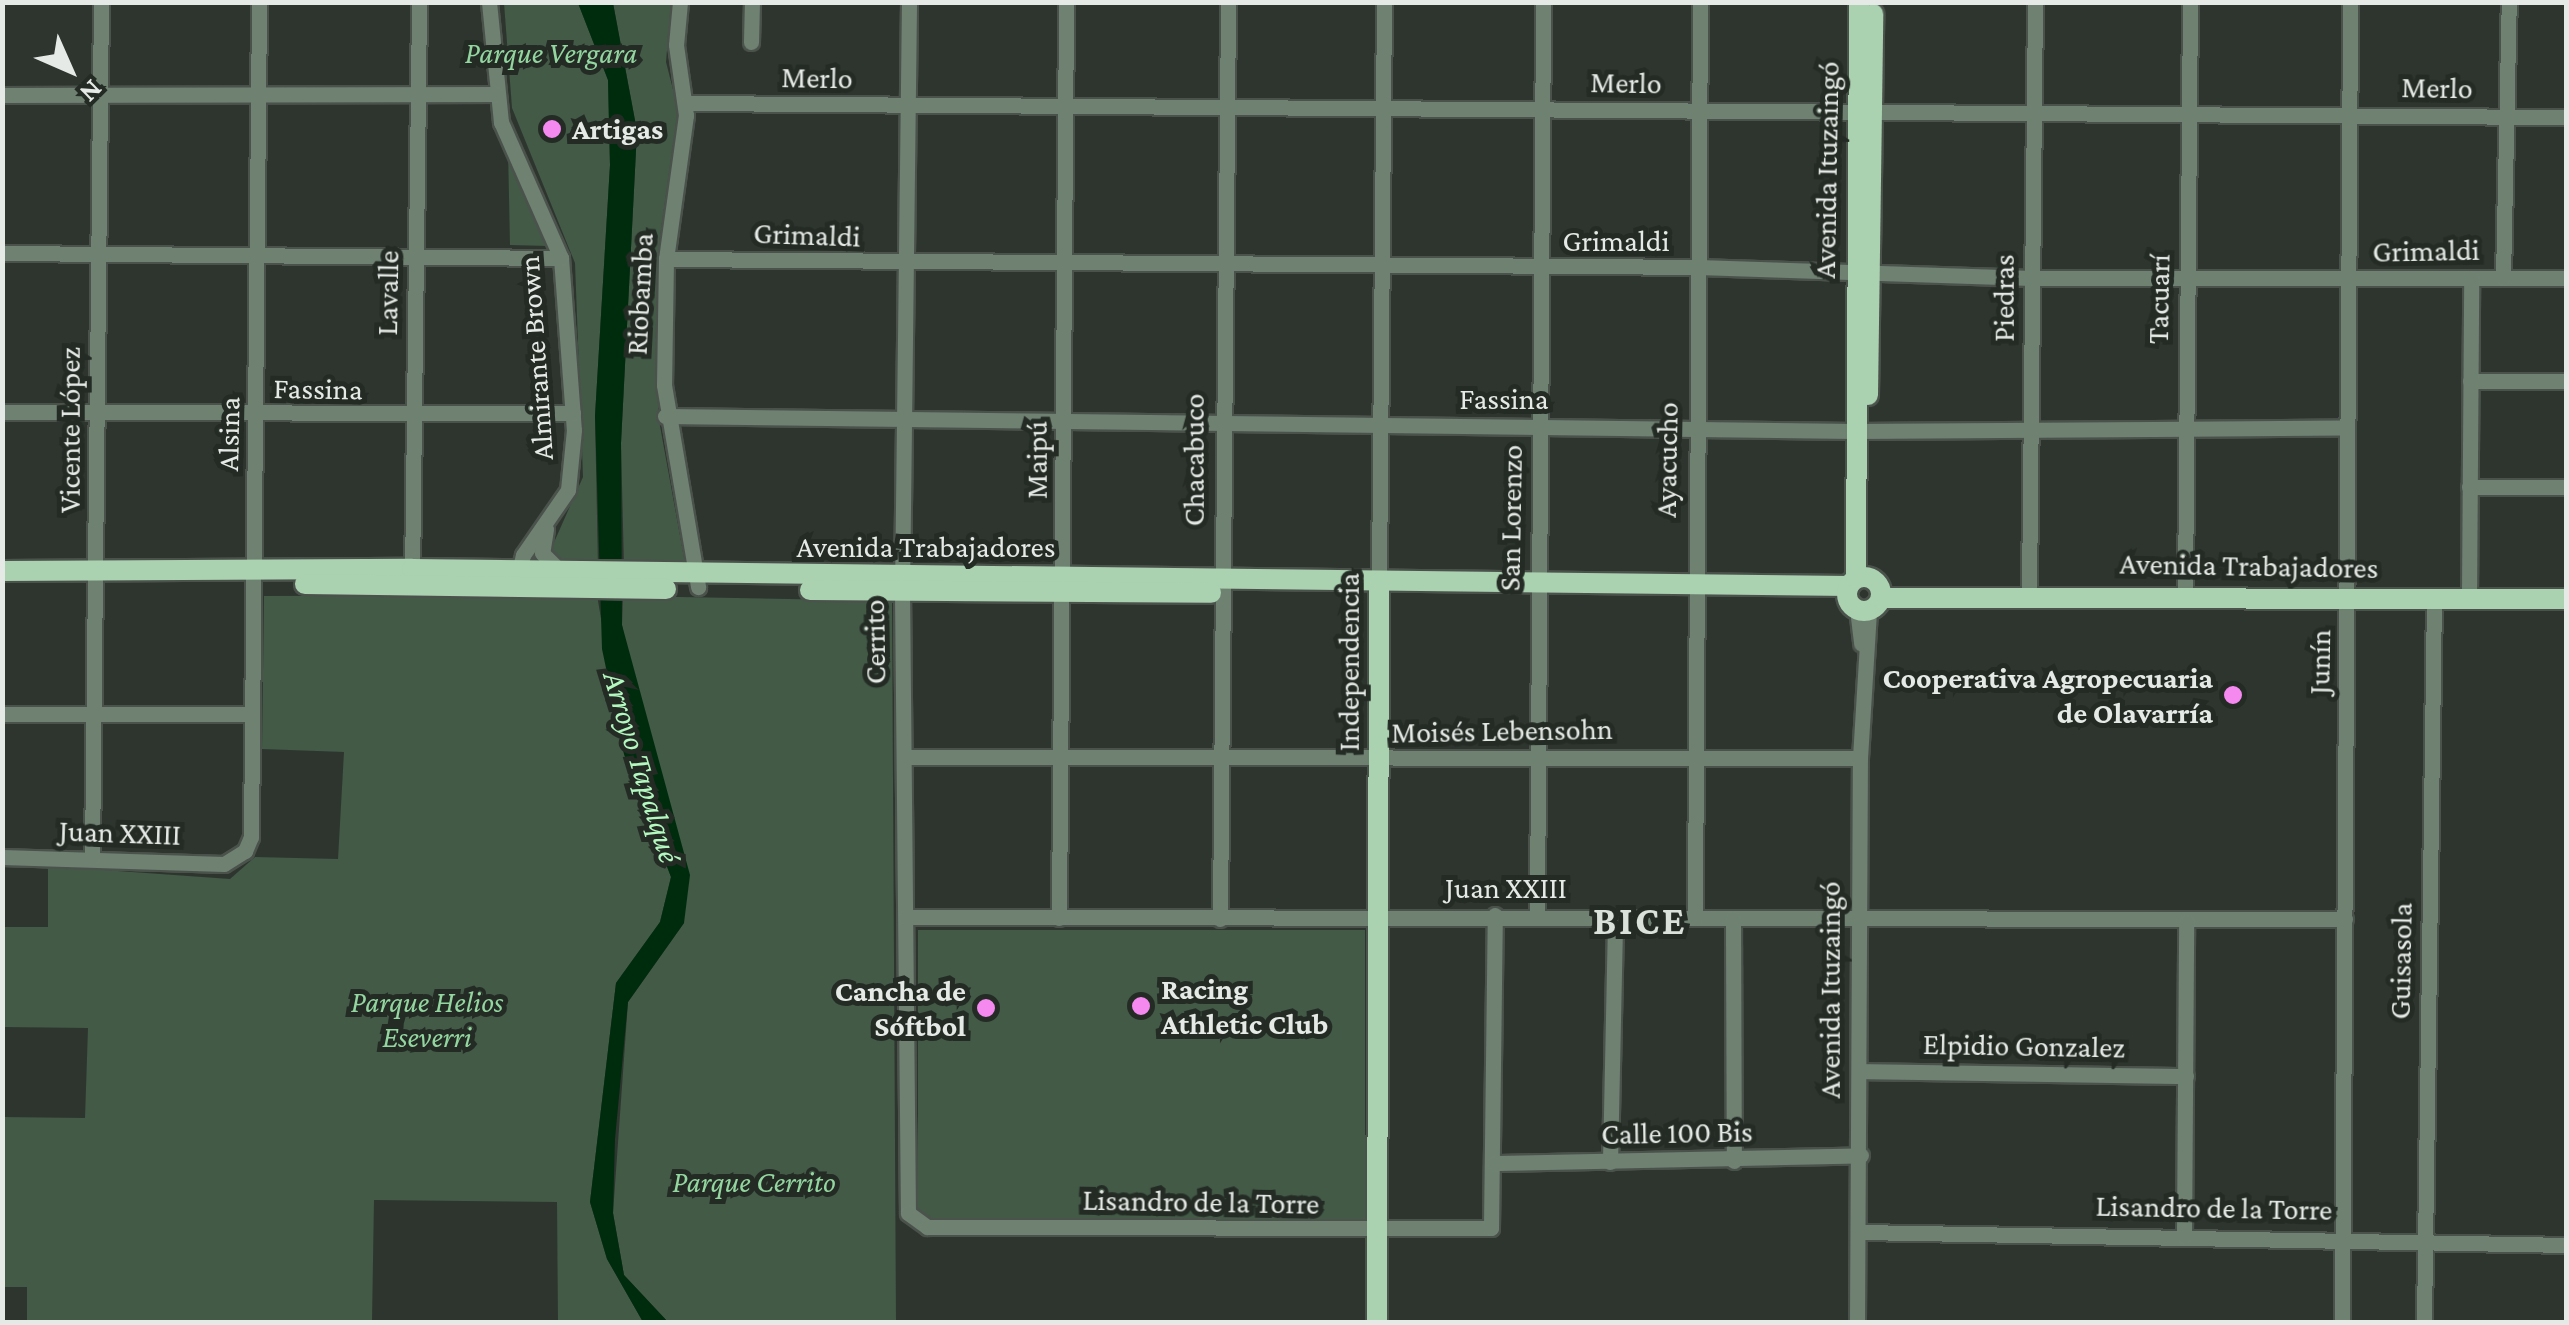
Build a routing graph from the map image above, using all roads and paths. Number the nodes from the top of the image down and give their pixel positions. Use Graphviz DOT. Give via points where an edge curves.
graph roads {
  1 [pos="102,2"];
  2 [pos="259,2"];
  3 [pos="420,2"];
  4 [pos="489,2"];
  5 [pos="680,2"];
  6 [pos="752,2"];
  7 [pos="909,2"];
  8 [pos="1066,2"];
  9 [pos="1228,2"];
  10 [pos="1384,2"];
  11 [pos="1543,2"];
  12 [pos="1700,2"];
  13 [pos="1859,2"];
  14 [pos="1872,2"];
  15 [pos="2035,2"];
  16 [pos="2190,2"];
  17 [pos="2350,2"];
  18 [pos="2509,2"];
  19 [pos="752,42"];
  20 [pos="102,94"];
  21 [pos="420,94"];
  22 [pos="496,94"];
  23 [pos="2,95"];
  24 [pos="258,98"];
  25 [pos="686,102"];
  26 [pos="908,107"];
  27 [pos="1064,108"];
  28 [pos="1383,108"];
  29 [pos="1226,109"];
  30 [pos="1542,110"];
  31 [pos="1698,111"];
  32 [pos="1865,111"];
  33 [pos="2033,111"];
  34 [pos="2190,112"];
  35 [pos="2348,114"];
  36 [pos="2509,117"];
  37 [pos="2566,117"];
  38 [pos="2,252"];
  39 [pos="96,252"];
  40 [pos="417,254"];
  41 [pos="256,255"];
  42 [pos="561,258"];
  43 [pos="666,259"];
  44 [pos="1225,264"];
  45 [pos="908,266"];
  46 [pos="1065,266"];
  47 [pos="1380,267"];
  48 [pos="1538,268"];
  49 [pos="1698,268"];
  50 [pos="1863,272"];
  51 [pos="2032,278"];
  52 [pos="2471,278"];
  53 [pos="2503,278"];
  54 [pos="2566,278"];
  55 [pos="2187,279"];
  56 [pos="2344,280"];
  57 [pos="2566,380"];
  58 [pos="2470,381"];
  59 [pos="2,412"];
  60 [pos="98,413"];
  61 [pos="572,413"];
  62 [pos="258,416"];
  63 [pos="665,416"];
  64 [pos="413,418"];
  65 [pos="906,422"];
  66 [pos="1065,424"];
  67 [pos="1221,424"];
  68 [pos="1382,426"];
  69 [pos="1695,426"];
  70 [pos="2186,426"];
  71 [pos="1540,428"];
  72 [pos="2030,428"];
  73 [pos="2343,428"];
  74 [pos="1860,431"];
  75 [pos="2469,487"];
  76 [pos="2566,487"];
  77 [pos="547,526"];
  78 [pos="2,572"];
  79 [pos="97,576"];
  80 [pos="565,576"];
  81 [pos="412,577"];
  82 [pos="254,578"];
  83 [pos="517,578"];
  84 [pos="2,580"];
  85 [pos="697,582"];
  86 [pos="902,584"];
  87 [pos="1063,586"];
  88 [pos="1221,586"];
  89 [pos="1379,590"];
  90 [pos="1537,591"];
  91 [pos="1692,591"];
  92 [pos="1864,593"];
  93 [pos="2029,593"];
  94 [pos="2184,596"];
  95 [pos="2349,598"];
  96 [pos="2469,599"];
  97 [pos="2566,599"];
  98 [pos="2434,600"];
  99 [pos="2,714"];
  100 [pos="94,714"];
  101 [pos="252,714"];
  102 [pos="1692,756"];
  103 [pos="904,757"];
  104 [pos="1061,758"];
  105 [pos="1538,758"];
  106 [pos="1860,758"];
  107 [pos="1221,759"];
  108 [pos="1379,760"];
  109 [pos="2,857"];
  110 [pos="92,858"];
  111 [pos="234,861"];
  112 [pos="1537,914"];
  113 [pos="1378,915"];
  114 [pos="1495,916"];
  115 [pos="906,917"];
  116 [pos="1059,918"];
  117 [pos="1220,918"];
  118 [pos="1614,918"];
  119 [pos="1695,918"];
  120 [pos="1733,919"];
  121 [pos="2345,919"];
  122 [pos="1858,921"];
  123 [pos="2186,922"];
  124 [pos="1862,1071"];
  125 [pos="2186,1076"];
  126 [pos="1860,1155"];
  127 [pos="1734,1161"];
  128 [pos="1610,1162"];
  129 [pos="1494,1163"];
  130 [pos="913,1220"];
  131 [pos="1376,1232"];
  132 [pos="1860,1232"];
  133 [pos="2184,1236"];
  134 [pos="2344,1237"];
  135 [pos="2424,1242"];
  136 [pos="2566,1244"];
  137 [pos="1377,1322"];
  138 [pos="1857,1322"];
  139 [pos="2342,1322"];
  140 [pos="2424,1322"];
  1 -- 20 [label="street, Vicente López"];
  2 -- 24 [label="street, Alsina"];
  3 -- 21 [label="street, Lavalle"];
  4 -- 22 [label="street, Almirante Brown"];
  5 -- 25 [label="street, Riobamba" via="676,45"];
  6 -- 19 [label="street"];
  7 -- 26 [label="street, Cerrito"];
  8 -- 27 [label="street, Maipú"];
  9 -- 29 [label="street, Chacabuco"];
  10 -- 28 [label="street, Independencia"];
  11 -- 30 [label="street, San Lorenzo"];
  12 -- 31 [label="street, Ayacucho"];
  13 -- 32 [label="main road, Avenida Ituzaingó"];
  14 -- 32 [label="main road, Avenida Ituzaingó"];
  15 -- 33 [label="street, Piedras"];
  16 -- 34 [label="street, Tacuarí"];
  17 -- 35 [label="street, Junín"];
  18 -- 36 [label="street"];
  20 -- 23 [label="street"];
  20 -- 24 [label="street"];
  20 -- 39 [label="street, Vicente López"];
  21 -- 22 [label="street"];
  21 -- 24 [label="street"];
  21 -- 40 [label="street, Lavalle"];
  22 -- 42 [label="street, Almirante Brown" via="504,133"];
  24 -- 41 [label="street, Alsina"];
  25 -- 26 [label="street, Merlo"];
  25 -- 43 [label="street, Riobamba"];
  26 -- 27 [label="street, Merlo"];
  26 -- 45 [label="street, Cerrito"];
  27 -- 29 [label="street, Merlo"];
  27 -- 46 [label="street, Maipú"];
  28 -- 29 [label="street, Merlo"];
  28 -- 30 [label="street, Merlo"];
  28 -- 47 [label="street, Independencia"];
  29 -- 44 [label="street, Chacabuco"];
  30 -- 31 [label="street, Merlo"];
  30 -- 48 [label="street, San Lorenzo"];
  31 -- 32 [label="street, Merlo"];
  31 -- 49 [label="street, Ayacucho"];
  32 -- 33 [label="street, Merlo"];
  32 -- 50 [label="main road, Avenida Ituzaingó"];
  33 -- 34 [label="street, Merlo"];
  33 -- 51 [label="street, Piedras"];
  34 -- 35 [label="street, Merlo"];
  34 -- 55 [label="street, Tacuarí"];
  35 -- 36 [label="street, Merlo"];
  35 -- 56 [label="street, Junín"];
  36 -- 37 [label="street, Merlo"];
  36 -- 53 [label="street"];
  38 -- 39 [label="street"];
  39 -- 41 [label="street"];
  39 -- 60 [label="street, Vicente López"];
  40 -- 41 [label="street"];
  40 -- 42 [label="street"];
  40 -- 64 [label="street, Lavalle"];
  41 -- 62 [label="street, Alsina"];
  42 -- 61 [label="street, Almirante Brown"];
  43 -- 45 [label="street, Grimaldi"];
  43 -- 63 [label="street, Riobamba"];
  44 -- 46 [label="street, Grimaldi"];
  44 -- 47 [label="street, Grimaldi"];
  44 -- 67 [label="street, Chacabuco"];
  45 -- 46 [label="street, Grimaldi"];
  45 -- 65 [label="street, Cerrito"];
  46 -- 66 [label="street, Maipú"];
  47 -- 48 [label="street, Grimaldi"];
  47 -- 68 [label="street, Independencia"];
  48 -- 49 [label="street, Grimaldi"];
  48 -- 71 [label="street, San Lorenzo"];
  49 -- 50 [label="street, Grimaldi"];
  49 -- 69 [label="street, Ayacucho"];
  50 -- 51 [label="street, Grimaldi"];
  50 -- 74 [label="main road, Avenida Ituzaingó"];
  51 -- 55 [label="street, Grimaldi"];
  51 -- 72 [label="street, Piedras"];
  52 -- 53 [label="street, Grimaldi"];
  52 -- 56 [label="street, Grimaldi"];
  52 -- 58 [label="street"];
  53 -- 54 [label="street, Grimaldi"];
  55 -- 56 [label="street, Grimaldi"];
  55 -- 70 [label="street, Tacuarí"];
  56 -- 73 [label="street, Junín"];
  57 -- 58 [label="street"];
  58 -- 75 [label="street"];
  59 -- 60 [label="street, Fassina"];
  60 -- 62 [label="street, Fassina"];
  60 -- 79 [label="street, Vicente López"];
  61 -- 64 [label="street, Fassina"];
  61 -- 77 [label="street, Almirante Brown" via="571,479"];
  62 -- 64 [label="street, Fassina"];
  62 -- 82 [label="street, Alsina"];
  63 -- 65 [label="street, Fassina"];
  63 -- 85 [label="street, Riobamba"];
  64 -- 81 [label="street, Lavalle"];
  65 -- 66 [label="street, Fassina"];
  65 -- 86 [label="street, Cerrito"];
  66 -- 67 [label="street, Fassina"];
  66 -- 87 [label="street, Maipú"];
  67 -- 68 [label="street, Fassina"];
  67 -- 88 [label="street, Chacabuco"];
  68 -- 71 [label="street, Fassina"];
  68 -- 89 [label="street, Independencia"];
  69 -- 71 [label="street, Fassina"];
  69 -- 74 [label="street, Fassina"];
  69 -- 91 [label="street, Ayacucho"];
  70 -- 72 [label="street, Fassina"];
  70 -- 73 [label="street, Fassina"];
  70 -- 94 [label="street, Tacuarí"];
  71 -- 90 [label="street, San Lorenzo"];
  72 -- 74 [label="street, Fassina"];
  72 -- 93 [label="street, Piedras"];
  73 -- 95 [label="street, Junín"];
  74 -- 92 [label="main road, Avenida Ituzaingó"];
  75 -- 76 [label="street"];
  75 -- 96 [label="street"];
  77 -- 80 [label="street" via="542,552"];
  77 -- 83 [label="street, Almirante Brown"];
  78 -- 79 [label="main road, Avenida Trabajadores"];
  79 -- 82 [label="main road, Avenida Trabajadores"];
  79 -- 84 [label="main road, Avenida Trabajadores"];
  79 -- 100 [label="street, Vicente López"];
  80 -- 83 [label="main road, Avenida Trabajadores"];
  80 -- 85 [label="main road, Avenida Trabajadores"];
  81 -- 82 [label="main road, Avenida Trabajadores"];
  81 -- 83 [label="main road, Avenida Trabajadores"];
  82 -- 101 [label="street, Alsina"];
  85 -- 86 [label="main road, Avenida Trabajadores"];
  86 -- 87 [label="main road, Avenida Trabajadores"];
  86 -- 103 [label="street, Cerrito"];
  87 -- 88 [label="main road, Avenida Trabajadores"];
  87 -- 104 [label="street, Maipú"];
  88 -- 89 [label="main road, Avenida Trabajadores"];
  88 -- 107 [label="street, Chacabuco"];
  89 -- 90 [label="main road, Avenida Trabajadores"];
  89 -- 108 [label="main road, Independencia"];
  90 -- 91 [label="main road, Avenida Trabajadores"];
  90 -- 105 [label="street, San Lorenzo"];
  91 -- 92 [label="main road, Avenida Trabajadores"];
  91 -- 102 [label="street, Ayacucho"];
  92 -- 93 [label="main road, Avenida Trabajadores"];
  92 -- 106 [label="street, Avenida Ituzaingó"];
  93 -- 94 [label="main road, Avenida Trabajadores"];
  94 -- 95 [label="main road, Avenida Trabajadores"];
  95 -- 98 [label="main road, Avenida Trabajadores"];
  95 -- 121 [label="street, Junín"];
  96 -- 97 [label="main road, Avenida Trabajadores"];
  96 -- 98 [label="main road, Avenida Trabajadores"];
  98 -- 135 [label="street, Guisasola"];
  99 -- 100 [label="street"];
  100 -- 101 [label="street"];
  100 -- 110 [label="street, Vicente López"];
  101 -- 111 [label="street, Alsina" via="251,837"];
  102 -- 105 [label="street, Moisés Lebensohn"];
  102 -- 106 [label="street, Moisés Lebensohn"];
  102 -- 119 [label="street, Ayacucho"];
  103 -- 104 [label="street, Moisés Lebensohn"];
  103 -- 115 [label="street, Cerrito"];
  104 -- 107 [label="street, Moisés Lebensohn"];
  104 -- 116 [label="street, Maipú"];
  105 -- 108 [label="street, Moisés Lebensohn"];
  105 -- 112 [label="street, San Lorenzo"];
  106 -- 122 [label="street, Avenida Ituzaingó"];
  107 -- 108 [label="street, Moisés Lebensohn"];
  107 -- 117 [label="street, Chacabuco"];
  108 -- 113 [label="main road, Independencia"];
  109 -- 110 [label="street, Juan XXIII"];
  110 -- 111 [label="street, Juan XXIII"];
  112 -- 114 [label="street, Juan XXIII"];
  112 -- 118 [label="street, Juan XXIII"];
  113 -- 114 [label="street, Juan XXIII"];
  113 -- 117 [label="street, Juan XXIII"];
  113 -- 131 [label="main road, Independencia"];
  114 -- 129 [label="street"];
  115 -- 116 [label="street, Juan XXIII"];
  115 -- 130 [label="street, Cerrito" via="905,1204"];
  116 -- 117 [label="street, Juan XXIII"];
  118 -- 119 [label="street, Juan XXIII"];
  118 -- 128 [label="street"];
  119 -- 120 [label="street, Juan XXIII"];
  120 -- 122 [label="street, Juan XXIII"];
  120 -- 127 [label="street"];
  121 -- 123 [label="street, Juan XXIII"];
  121 -- 134 [label="street, Junín"];
  122 -- 123 [label="street, Juan XXIII"];
  122 -- 124 [label="street, Avenida Ituzaingó"];
  123 -- 125 [label="street"];
  124 -- 125 [label="street, Elpidio Gonzalez"];
  124 -- 126 [label="street, Avenida Ituzaingó"];
  125 -- 133 [label="street"];
  126 -- 127 [label="street, Calle 100 Bis"];
  126 -- 132 [label="street, Avenida Ituzaingó"];
  127 -- 128 [label="street, Calle 100 Bis"];
  128 -- 129 [label="street, Calle 100 Bis"];
  129 -- 131 [label="street, Lisandro de la Torre" via="1490,1228"];
  130 -- 131 [label="street, Lisandro de la Torre" via="927,1227"];
  131 -- 137 [label="main road, Independencia"];
  132 -- 133 [label="street, Lisandro de la Torre"];
  132 -- 138 [label="street, Avenida Ituzaingó"];
  133 -- 134 [label="street, Lisandro de la Torre"];
  134 -- 135 [label="street, Lisandro de la Torre"];
  134 -- 139 [label="street, Junín"];
  135 -- 136 [label="street, Lisandro de la Torre"];
  135 -- 140 [label="street, Guisasola"];
}
